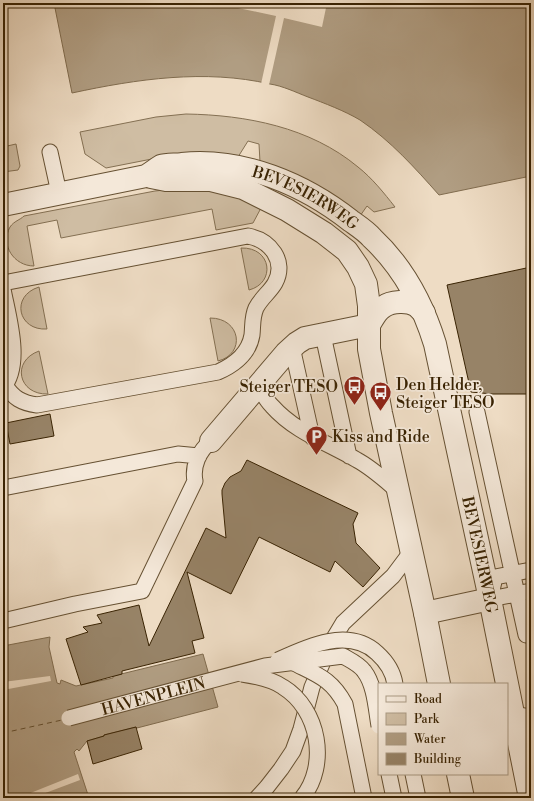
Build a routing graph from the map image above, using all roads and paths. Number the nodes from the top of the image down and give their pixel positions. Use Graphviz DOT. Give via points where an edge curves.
graph roads {
  1 [pos="50,152"];
  2 [pos="146,176"];
  3 [pos="59,193"];
  4 [pos="3,205"];
  5 [pos="3,283"];
  6 [pos="3,289"];
  7 [pos="424,313"];
  8 [pos="369,325"];
  9 [pos="323,335"];
  10 [pos="292,346"];
  11 [pos="4,386"];
  12 [pos="258,386"];
  13 [pos="477,412"];
  14 [pos="312,437"];
  15 [pos="205,448"];
  16 [pos="349,456"];
  17 [pos="3,488"];
  18 [pos="399,492"];
  19 [pos="411,552"];
  20 [pos="531,570"];
  21 [pos="512,574"];
  22 [pos="524,592"];
  23 [pos="490,599"];
  24 [pos="425,614"];
  25 [pos="3,620"];
  26 [pos="531,634"];
  27 [pos="292,662"];
  28 [pos="265,666"];
  29 [pos="237,674"];
  30 [pos="395,683"];
  31 [pos="439,683"];
  32 [pos="522,714"];
  33 [pos="69,718"];
  34 [pos="378,721"];
  35 [pos="528,766"];
  36 [pos="389,775"];
  37 [pos="413,775"];
  38 [pos="458,775"];
  39 [pos="257,798"];
  40 [pos="302,798"];
  41 [pos="364,798"];
  42 [pos="394,798"];
  43 [pos="418,798"];
  44 [pos="463,798"];
  45 [pos="530,798"];
  1 -- 3 [label="lane"];
  2 -- 3 [label="street, BEVESIERWEG"];
  2 -- 7 [label="street, BEVESIERWEG" via="162,166 196,162 231,165 267,174 288,183 331,206 372,237 399,270"];
  2 -- 8 [label="street, BEVESIERWEG" via="166,180 211,180 243,188 287,210 324,233 353,258 364,278 369,306"];
  3 -- 4 [label="street, BEVESIERWEG"];
  5 -- 11 [label="lane" via="248,236 256,237 268,245 277,256 279,264 275,284 256,309 247,349 238,360 218,372 37,405 18,400"];
  6 -- 11 [label="lane" via="14,345 10,378"];
  7 -- 8 [label="street" via="416,305 405,302 393,303 382,307"];
  7 -- 23 [label="street, BEVESIERWEG" via="436,349"];
  8 -- 9 [label="street"];
  8 -- 18 [label="street, BEVESIERWEG" via="369,349"];
  9 -- 10 [label="street" via="305,338"];
  9 -- 16 [label="lane"];
  10 -- 12 [label="street"];
  10 -- 14 [label="lane"];
  12 -- 14 [label="lane" via="270,405 289,422"];
  12 -- 15 [label="street"];
  13 -- 21 [label="lane"];
  14 -- 16 [label="lane"];
  15 -- 17 [label="lane"];
  15 -- 25 [label="lane" via="194,474 195,481 142,592"];
  16 -- 18 [label="lane" via="358,460"];
  18 -- 19 [label="street, BEVESIERWEG"];
  19 -- 24 [label="street, BEVESIERWEG"];
  19 -- 39 [label="lane" via="393,576 343,623 331,643 312,687 293,751"];
  20 -- 21 [label="lane"];
  21 -- 22 [label="lane"];
  21 -- 23 [label="lane" via="495,577"];
  22 -- 23 [label="lane"];
  22 -- 26 [label="lane" via="526,635"];
  23 -- 24 [label="street"];
  23 -- 32 [label="street, BEVESIERWEG"];
  24 -- 31 [label="street, BEVESIERWEG"];
  27 -- 28 [label="lane, HAVENPLEIN, bridge"];
  27 -- 34 [label="lane, HAVENPLEIN, bridge" via="343,656 351,660 367,677"];
  27 -- 41 [label="lane, bridge" via="328,681 339,692 345,704"];
  28 -- 29 [label="lane, HAVENPLEIN, bridge"];
  28 -- 30 [label="lane, HAVENPLEIN, bridge" via="311,646 340,640 357,641 372,648 386,660"];
  29 -- 33 [label="lane, HAVENPLEIN, bridge"];
  29 -- 40 [label="lane, HAVENPLEIN, bridge" via="283,686 310,716 316,737 316,770"];
  32 -- 35 [label="street, BEVESIERWEG"];
  35 -- 45 [label="street, BEVESIERWEG"];
  36 -- 42 [label="lane"];
  37 -- 43 [label="lane"];
  38 -- 44 [label="street"];
}
